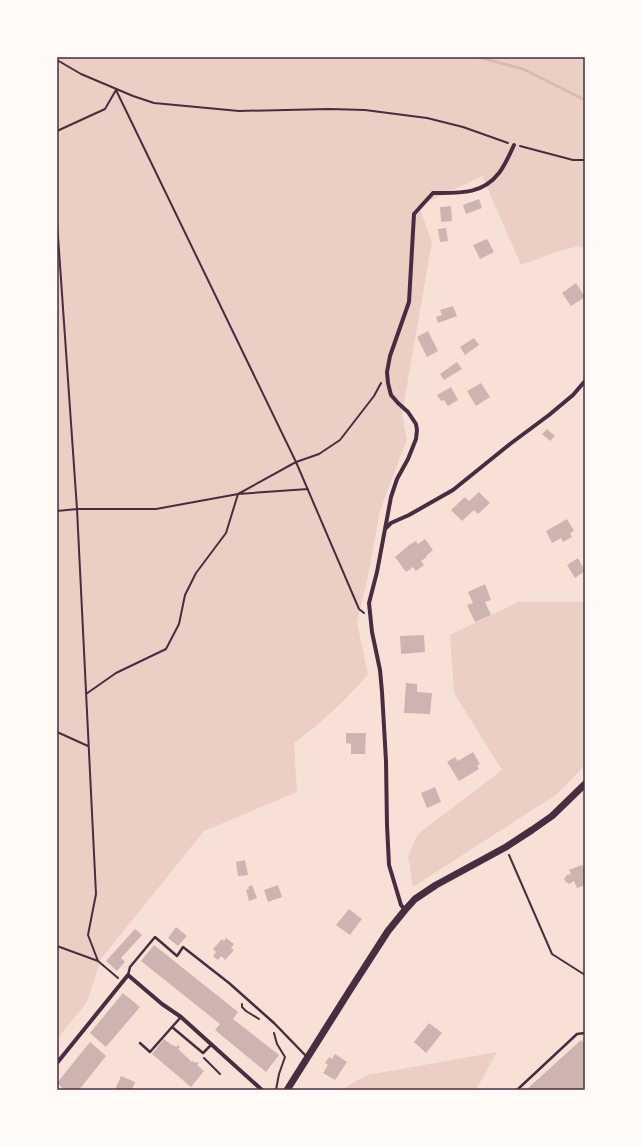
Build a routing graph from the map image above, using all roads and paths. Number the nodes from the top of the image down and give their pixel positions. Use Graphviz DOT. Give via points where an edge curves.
graph roads {
  1 [pos="57,60"];
  2 [pos="116,90"];
  3 [pos="57,131"];
  4 [pos="514,145"];
  5 [pos="585,160"];
  6 [pos="57,222"];
  7 [pos="585,382"];
  8 [pos="380,383"];
  9 [pos="296,462"];
  10 [pos="308,489"];
  11 [pos="238,494"];
  12 [pos="77,509"];
  13 [pos="57,511"];
  14 [pos="385,528"];
  15 [pos="370,620"];
  16 [pos="86,694"];
  17 [pos="57,732"];
  18 [pos="88,746"];
  19 [pos="585,784"];
  20 [pos="506,847"];
  21 [pos="405,910"];
  22 [pos="57,946"];
  23 [pos="98,961"];
  24 [pos="128,975"];
  25 [pos="585,975"];
  26 [pos="122,982"];
  27 [pos="244,996"];
  28 [pos="181,1017"];
  29 [pos="263,1021"];
  30 [pos="172,1027"];
  31 [pos="273,1028"];
  32 [pos="585,1032"];
  33 [pos="140,1043"];
  34 [pos="212,1044"];
  35 [pos="203,1057"];
  36 [pos="308,1058"];
  37 [pos="57,1063"];
  38 [pos="220,1074"];
  39 [pos="262,1090"];
  40 [pos="276,1090"];
  41 [pos="287,1090"];
  42 [pos="517,1090"];
  1 -- 2 [label="path"];
  2 -- 3 [label="path" via="105,109"];
  2 -- 4 [label="path" via="154,102 232,110 365,110 427,118 463,127"];
  2 -- 9 [label="path"];
  4 -- 5 [label="path" via="573,160"];
  4 -- 14 [label="street" via="499,173 481,188 461,193 433,193 414,214 409,302 387,372 391,395 408,412 417,430 416,439 391,497"];
  6 -- 12 [label="path"];
  7 -- 14 [label="street" via="549,415 453,490"];
  8 -- 9 [label="path" via="374,396 340,440 319,454"];
  9 -- 10 [label="path"];
  9 -- 11 [label="path"];
  10 -- 11 [label="path"];
  10 -- 15 [label="path" via="359,609"];
  11 -- 12 [label="path" via="156,509"];
  11 -- 16 [label="path" via="226,534 196,573 185,595 179,624 166,649 116,673"];
  12 -- 13 [label="path"];
  12 -- 16 [label="path"];
  14 -- 15 [label="street" via="369,603"];
  15 -- 21 [label="street" via="382,692 390,865 401,905"];
  16 -- 18 [label="path"];
  17 -- 18 [label="path"];
  18 -- 23 [label="path" via="96,894 88,935"];
  19 -- 20 [label="main road" via="552,816"];
  20 -- 21 [label="main road" via="436,885 415,899"];
  20 -- 25 [label="path" via="552,954"];
  21 -- 36 [label="main road" via="388,931"];
  22 -- 23 [label="path"];
  23 -- 26 [label="path"];
  24 -- 26 [label="street"];
  24 -- 27 [label="lane" via="130,967 155,937 177,956 183,947"];
  24 -- 28 [label="street"];
  26 -- 37 [label="street"];
  27 -- 29 [label="path" via="242,1006"];
  27 -- 36 [label="lane"];
  28 -- 30 [label="lane"];
  28 -- 34 [label="street"];
  30 -- 33 [label="lane" via="150,1052"];
  30 -- 34 [label="lane" via="203,1053"];
  31 -- 40 [label="path" via="277,1044 285,1057"];
  32 -- 42 [label="lane" via="577,1034"];
  34 -- 39 [label="street"];
  35 -- 38 [label="path"];
  36 -- 41 [label="main road"];
}
